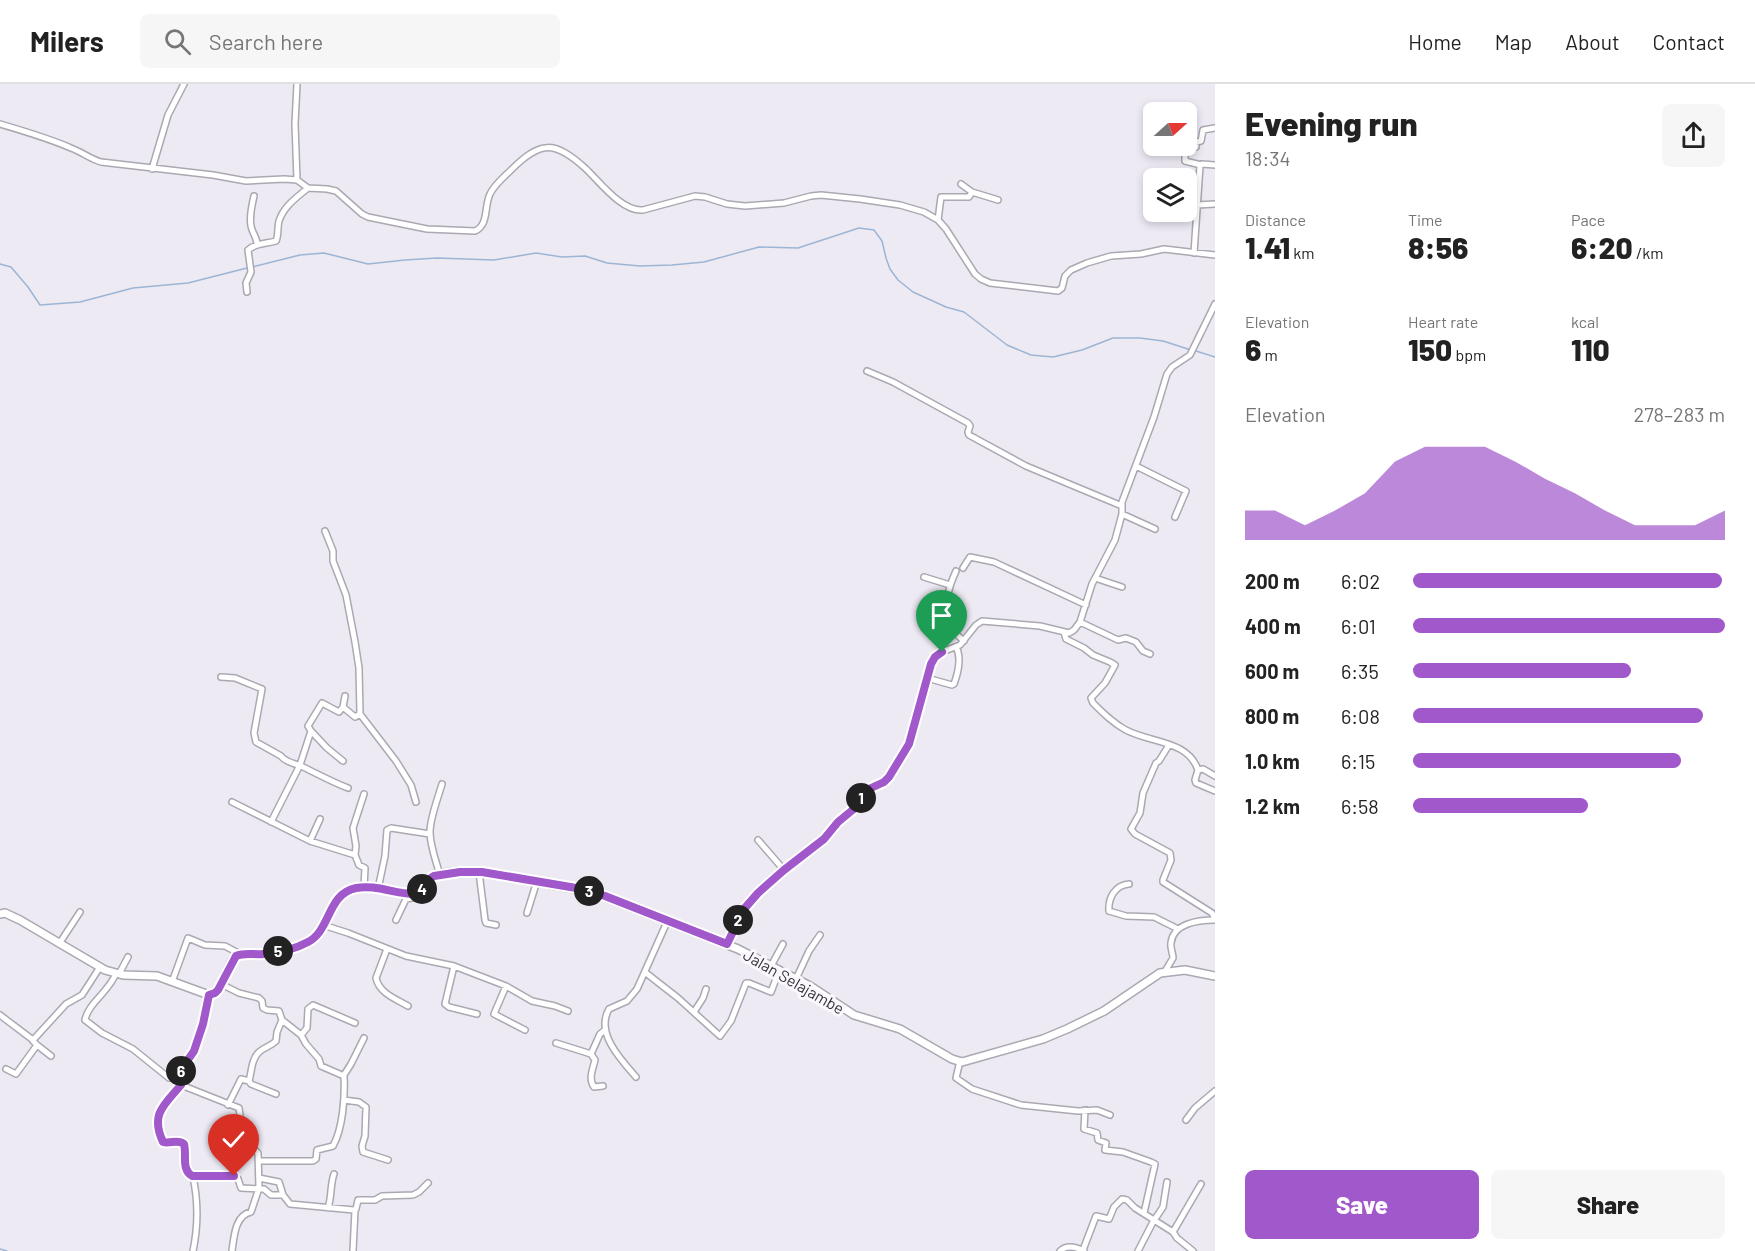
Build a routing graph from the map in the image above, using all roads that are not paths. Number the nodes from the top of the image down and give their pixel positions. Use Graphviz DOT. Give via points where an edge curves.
graph roads {
  1 [pos="184,84"];
  2 [pos="297,84"];
  3 [pos="0,124"];
  4 [pos="1215,128"];
  5 [pos="1201,165"];
  6 [pos="1215,165"];
  7 [pos="152,169"];
  8 [pos="297,180"];
  9 [pos="960,184"];
  10 [pos="308,188"];
  11 [pos="972,192"];
  12 [pos="254,196"];
  13 [pos="998,200"];
  14 [pos="1215,204"];
  15 [pos="1197,205"];
  16 [pos="938,220"];
  17 [pos="1196,222"];
  18 [pos="257,244"];
  19 [pos="1194,253"];
  20 [pos="1215,255"];
  21 [pos="247,292"];
  22 [pos="1215,304"];
  23 [pos="867,371"];
  24 [pos="1136,466"];
  25 [pos="1122,506"];
  26 [pos="1122,514"];
  27 [pos="1175,517"];
  28 [pos="1155,529"];
  29 [pos="326,531"];
  30 [pos="963,568"];
  31 [pos="956,570"];
  32 [pos="924,576"];
  33 [pos="1095,578"];
  34 [pos="950,585"];
  35 [pos="1122,587"];
  36 [pos="1086,604"];
  37 [pos="1080,622"];
  38 [pos="1064,632"];
  39 [pos="964,641"];
  40 [pos="956,647"];
  41 [pos="1150,654"];
  42 [pos="221,677"];
  43 [pos="927,678"];
  44 [pos="345,696"];
  45 [pos="343,707"];
  46 [pos="360,714"];
  47 [pos="311,731"];
  48 [pos="1169,745"];
  49 [pos="343,761"];
  50 [pos="300,765"];
  51 [pos="1198,770"];
  52 [pos="1215,776"];
  53 [pos="442,784"];
  54 [pos="348,788"];
  55 [pos="1215,791"];
  56 [pos="364,794"];
  57 [pos="232,802"];
  58 [pos="416,802"];
  59 [pos="320,819"];
  60 [pos="272,822"];
  61 [pos="430,834"];
  62 [pos="758,840"];
  63 [pos="310,841"];
  64 [pos="355,855"];
  65 [pos="784,870"];
  66 [pos="479,872"];
  67 [pos="440,875"];
  68 [pos="537,881"];
  69 [pos="1129,884"];
  70 [pos="364,888"];
  71 [pos="378,889"];
  72 [pos="414,894"];
  73 [pos="80,912"];
  74 [pos="527,913"];
  75 [pos="0,914"];
  76 [pos="1215,919"];
  77 [pos="396,920"];
  78 [pos="667,921"];
  79 [pos="323,925"];
  80 [pos="496,925"];
  81 [pos="1178,929"];
  82 [pos="820,934"];
  83 [pos="59,944"];
  84 [pos="727,944"];
  85 [pos="783,944"];
  86 [pos="387,949"];
  87 [pos="240,954"];
  88 [pos="128,957"];
  89 [pos="454,966"];
  90 [pos="771,966"];
  91 [pos="100,967"];
  92 [pos="779,971"];
  93 [pos="1164,972"];
  94 [pos="646,973"];
  95 [pos="117,974"];
  96 [pos="1215,976"];
  97 [pos="796,979"];
  98 [pos="172,982"];
  99 [pos="221,984"];
  100 [pos="506,986"];
  101 [pos="706,990"];
  102 [pos="209,995"];
  103 [pos="408,1006"];
  104 [pos="568,1011"];
  105 [pos="694,1012"];
  106 [pos="477,1014"];
  107 [pos="0,1016"];
  108 [pos="282,1020"];
  109 [pos="355,1023"];
  110 [pos="525,1030"];
  111 [pos="605,1030"];
  112 [pos="301,1035"];
  113 [pos="364,1038"];
  114 [pos="35,1043"];
  115 [pos="556,1043"];
  116 [pos="591,1054"];
  117 [pos="51,1056"];
  118 [pos="960,1061"];
  119 [pos="6,1069"];
  120 [pos="344,1075"];
  121 [pos="636,1077"];
  122 [pos="176,1078"];
  123 [pos="249,1081"];
  124 [pos="181,1085"];
  125 [pos="603,1086"];
  126 [pos="1215,1090"];
  127 [pos="276,1094"];
  128 [pos="344,1100"];
  129 [pos="228,1105"];
  130 [pos="1085,1110"];
  131 [pos="1110,1115"];
  132 [pos="1186,1120"];
  133 [pos="388,1160"];
  134 [pos="259,1161"];
  135 [pos="334,1174"];
  136 [pos="192,1176"];
  137 [pos="259,1178"];
  138 [pos="1167,1182"];
  139 [pos="428,1183"];
  140 [pos="1201,1184"];
  141 [pos="259,1188"];
  142 [pos="283,1195"];
  143 [pos="328,1208"];
  144 [pos="355,1210"];
  145 [pos="1144,1213"];
  146 [pos="1155,1220"];
  147 [pos="1173,1232"];
  148 [pos="1083,1250"];
  149 [pos="193,1251"];
  150 [pos="232,1251"];
  151 [pos="353,1251"];
  152 [pos="1060,1251"];
  153 [pos="1138,1251"];
  154 [pos="1193,1251"];
  1 -- 7 [label="street" via="168,115"];
  2 -- 8 [label="street"];
  3 -- 7 [label="street" via="56,142 94,160"];
  4 -- 5 [label="street" via="1202,130 1196,147 1185,148 1185,160"];
  5 -- 6 [label="street"];
  5 -- 15 [label="street"];
  7 -- 8 [label="street" via="246,181"];
  8 -- 10 [label="street"];
  9 -- 11 [label="street"];
  10 -- 16 [label="street" via="336,191 369,218 427,229 477,230 483,224 495,187 534,151 551,148 575,160 635,211 695,196 745,206 821,195 912,208"];
  10 -- 18 [label="street" via="284,210 276,241"];
  11 -- 13 [label="street"];
  11 -- 16 [label="street" via="969,197 941,197"];
  12 -- 18 [label="street" via="251,227"];
  14 -- 15 [label="street"];
  16 -- 19 [label="street" via="975,274 990,283 1058,291 1068,273 1111,256 1160,249"];
  17 -- 19 [label="street"];
  18 -- 21 [label="street" via="248,250"];
  19 -- 20 [label="street"];
  22 -- 24 [label="street" via="1190,356 1167,374"];
  23 -- 25 [label="street" via="968,423 969,435 1019,462"];
  24 -- 25 [label="street"];
  24 -- 27 [label="street" via="1186,491"];
  25 -- 26 [label="street"];
  26 -- 28 [label="street"];
  26 -- 33 [label="street" via="1115,540"];
  29 -- 46 [label="street" via="346,595 355,642"];
  30 -- 36 [label="street" via="970,557 994,562"];
  31 -- 34 [label="street"];
  32 -- 34 [label="street"];
  33 -- 35 [label="street"];
  33 -- 36 [label="street"];
  34 -- 39 [label="street" via="948,621"];
  36 -- 37 [label="street"];
  37 -- 38 [label="street" via="1072,632"];
  37 -- 41 [label="street" via="1118,640 1136,642"];
  38 -- 39 [label="street" via="985,621 976,625"];
  38 -- 48 [label="street" via="1067,640 1114,665 1091,698 1093,703 1128,732"];
  39 -- 40 [label="street"];
  40 -- 43 [label="street" via="935,657"];
  40 -- 43 [label="street" via="959,658 954,684"];
  42 -- 50 [label="street" via="261,688 254,740 283,760"];
  43 -- 65 [label="street" via="909,744 889,777 869,789 824,839"];
  44 -- 45 [label="street"];
  45 -- 46 [label="street" via="354,717"];
  45 -- 47 [label="street" via="338,712 320,704 308,725"];
  46 -- 58 [label="street" via="396,761"];
  47 -- 49 [label="street"];
  47 -- 50 [label="street"];
  48 -- 51 [label="street" via="1191,756"];
  48 -- 76 [label="street" via="1155,765 1131,829 1170,853 1163,882 1212,913"];
  50 -- 54 [label="street"];
  50 -- 60 [label="street"];
  51 -- 52 [label="street" via="1203,768"];
  51 -- 55 [label="street" via="1196,783"];
  53 -- 61 [label="street"];
  56 -- 64 [label="street" via="353,828"];
  57 -- 60 [label="street"];
  59 -- 63 [label="street"];
  60 -- 63 [label="street"];
  61 -- 67 [label="street"];
  61 -- 71 [label="street" via="387,830"];
  62 -- 65 [label="street"];
  63 -- 64 [label="street"];
  64 -- 70 [label="street" via="365,868"];
  65 -- 84 [label="street" via="744,909"];
  66 -- 67 [label="street, Jalan Selajambe"];
  66 -- 68 [label="street, Jalan Selajambe"];
  66 -- 80 [label="street" via="485,920"];
  67 -- 72 [label="street" via="428,879 420,892"];
  68 -- 74 [label="street"];
  68 -- 78 [label="street, Jalan Selajambe" via="598,894"];
  69 -- 81 [label="street" via="1115,890 1109,911 1154,917"];
  70 -- 71 [label="street"];
  70 -- 79 [label="street" via="343,894"];
  71 -- 72 [label="street"];
  72 -- 77 [label="street" via="405,900"];
  73 -- 83 [label="street"];
  75 -- 83 [label="street" via="20,920"];
  76 -- 81 [label="street" via="1188,923"];
  78 -- 84 [label="street, Jalan Selajambe"];
  78 -- 94 [label="street"];
  79 -- 86 [label="street"];
  79 -- 87 [label="street" via="314,938 300,945 274,952"];
  81 -- 93 [label="street" via="1171,943 1173,958"];
  82 -- 97 [label="street"];
  83 -- 91 [label="street"];
  84 -- 90 [label="street, Jalan Selajambe"];
  85 -- 90 [label="street"];
  86 -- 89 [label="street"];
  86 -- 103 [label="street" via="376,981 380,989"];
  87 -- 98 [label="street" via="225,946 205,945 188,938"];
  87 -- 99 [label="street" via="232,961"];
  88 -- 95 [label="street"];
  89 -- 100 [label="street"];
  89 -- 106 [label="street" via="445,1004"];
  90 -- 92 [label="street, Jalan Selajambe"];
  91 -- 95 [label="street"];
  91 -- 114 [label="street" via="81,995 66,1004"];
  92 -- 97 [label="street, Jalan Selajambe"];
  92 -- 105 [label="street" via="771,992 746,983 731,1021 720,1036"];
  93 -- 96 [label="street" via="1185,969"];
  93 -- 118 [label="street" via="1100,1014 1060,1033"];
  94 -- 105 [label="street"];
  94 -- 111 [label="street" via="633,996 607,1012"];
  95 -- 98 [label="street" via="153,976"];
  95 -- 122 [label="street" via="85,1020 169,1078"];
  97 -- 118 [label="street, Jalan Selajambe" via="854,1015 900,1029"];
  98 -- 102 [label="street"];
  99 -- 102 [label="street"];
  99 -- 108 [label="street" via="259,998 265,1009 279,1011"];
  100 -- 104 [label="street" via="532,1001"];
  100 -- 110 [label="street" via="494,1014"];
  101 -- 105 [label="street"];
  102 -- 122 [label="street" via="194,1051"];
  107 -- 114 [label="street"];
  108 -- 112 [label="street"];
  108 -- 123 [label="street" via="276,1041 254,1058"];
  109 -- 112 [label="street" via="313,1005 308,1009 307,1028"];
  111 -- 116 [label="street"];
  111 -- 121 [label="street" via="616,1054"];
  112 -- 120 [label="street" via="321,1066"];
  113 -- 120 [label="street"];
  114 -- 117 [label="street"];
  114 -- 119 [label="street" via="16,1074"];
  115 -- 116 [label="street"];
  116 -- 125 [label="street" via="595,1060 591,1084"];
  118 -- 130 [label="street" via="956,1078 972,1089 1030,1107"];
  120 -- 128 [label="street"];
  122 -- 124 [label="street"];
  123 -- 127 [label="street"];
  123 -- 129 [label="street" via="241,1079"];
  124 -- 129 [label="street"];
  124 -- 136 [label="street" via="157,1118 163,1142 184,1144 185,1168"];
  126 -- 132 [label="street"];
  128 -- 133 [label="street" via="366,1107 363,1152"];
  128 -- 134 [label="street" via="334,1144 317,1150 314,1161"];
  129 -- 134 [label="street" via="240,1109 235,1132 258,1152"];
  130 -- 131 [label="street"];
  130 -- 145 [label="street" via="1084,1129 1096,1132 1098,1140 1106,1143 1105,1150 1155,1164"];
  134 -- 137 [label="street"];
  135 -- 143 [label="street"];
  136 -- 141 [label="street" via="234,1176 242,1188"];
  136 -- 149 [label="street" via="196,1203"];
  137 -- 141 [label="street"];
  137 -- 142 [label="street" via="279,1182"];
  138 -- 146 [label="street" via="1163,1207"];
  139 -- 144 [label="street" via="413,1195 358,1200"];
  140 -- 147 [label="street"];
  141 -- 142 [label="street" via="271,1195"];
  141 -- 150 [label="street" via="252,1210 237,1224"];
  142 -- 143 [label="street" via="290,1204"];
  143 -- 144 [label="street"];
  144 -- 151 [label="street"];
  145 -- 146 [label="street"];
  145 -- 148 [label="street" via="1127,1200 1120,1200 1110,1218 1095,1217"];
  146 -- 147 [label="street"];
  146 -- 153 [label="street"];
  147 -- 154 [label="street"];
  148 -- 152 [label="street" via="1067,1246"];
}
